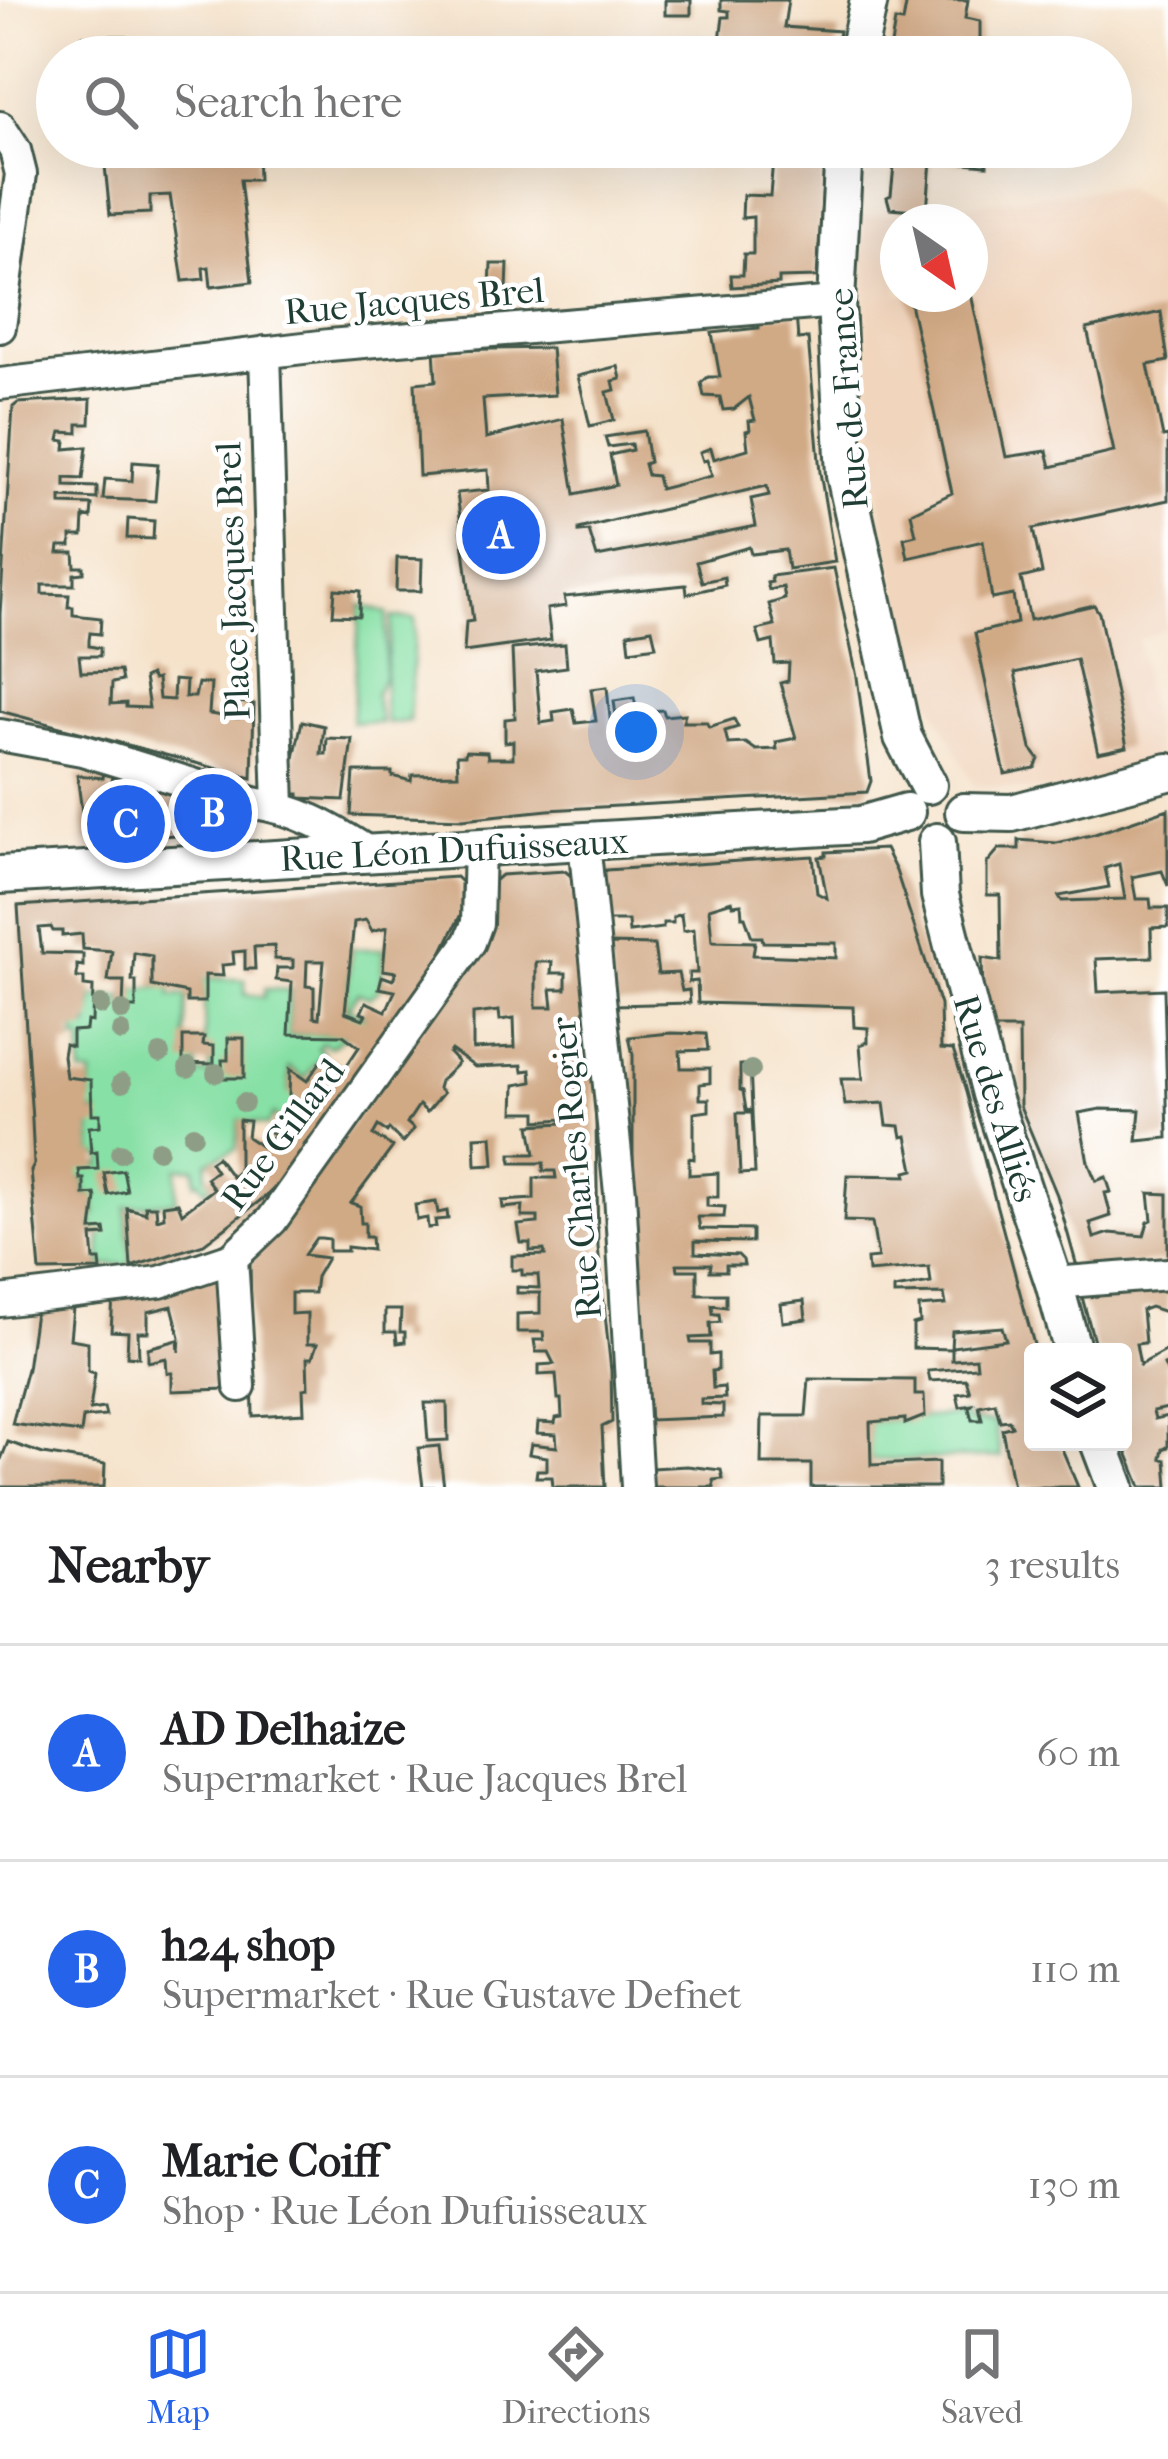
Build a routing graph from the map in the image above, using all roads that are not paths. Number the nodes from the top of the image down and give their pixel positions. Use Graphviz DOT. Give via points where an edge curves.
graph roads {
  1 [pos="869,0"];
  2 [pos="861,36"];
  3 [pos="0,127"];
  4 [pos="843,168"];
  5 [pos="836,302"];
  6 [pos="0,327"];
  7 [pos="265,352"];
  8 [pos="0,384"];
  9 [pos="0,735"];
  10 [pos="1168,772"];
  11 [pos="917,799"];
  12 [pos="279,807"];
  13 [pos="964,812"];
  14 [pos="584,842"];
  15 [pos="937,842"];
  16 [pos="479,845"];
  17 [pos="366,851"];
  18 [pos="0,875"];
  19 [pos="232,1258"];
  20 [pos="1168,1274"];
  21 [pos="1054,1283"];
  22 [pos="0,1301"];
  23 [pos="1071,1343"];
  24 [pos="240,1386"];
  25 [pos="1103,1451"];
  26 [pos="637,1487"];
  27 [pos="1116,1487"];
  1 -- 2 [label="main road"];
  3 -- 6 [label="street" via="21,174"];
  4 -- 5 [label="main road, Rue de France"];
  5 -- 7 [label="street, Rue Jacques Brel"];
  5 -- 11 [label="main road, Rue de France" via="845,476"];
  7 -- 8 [label="street, Rue Jacques Brel"];
  7 -- 12 [label="street, Place Jacques Brel"];
  9 -- 12 [label="street"];
  10 -- 13 [label="main road" via="1012,813"];
  11 -- 13 [label="main road" via="952,790"];
  11 -- 14 [label="main road, Rue Léon Dufuisseaux" via="861,825"];
  11 -- 15 [label="main road" via="913,831"];
  12 -- 17 [label="street"];
  13 -- 15 [label="main road" via="953,835"];
  14 -- 16 [label="main road, Rue Léon Dufuisseaux"];
  14 -- 26 [label="street, Rue Charles Rogier" via="620,1192"];
  15 -- 21 [label="main road, Rue des Alliés" via="940,895 991,1094"];
  16 -- 17 [label="main road, Rue Léon Dufuisseaux"];
  16 -- 19 [label="street, Rue Gillard" via="470,942 272,1220"];
  17 -- 18 [label="main road, Rue Léon Dufuisseaux"];
  19 -- 22 [label="street, Rue Gillard" via="160,1282"];
  19 -- 24 [label="street"];
  20 -- 21 [label="street"];
  21 -- 23 [label="main road, Rue des Alliés"];
  25 -- 27 [label="main road"];
}
